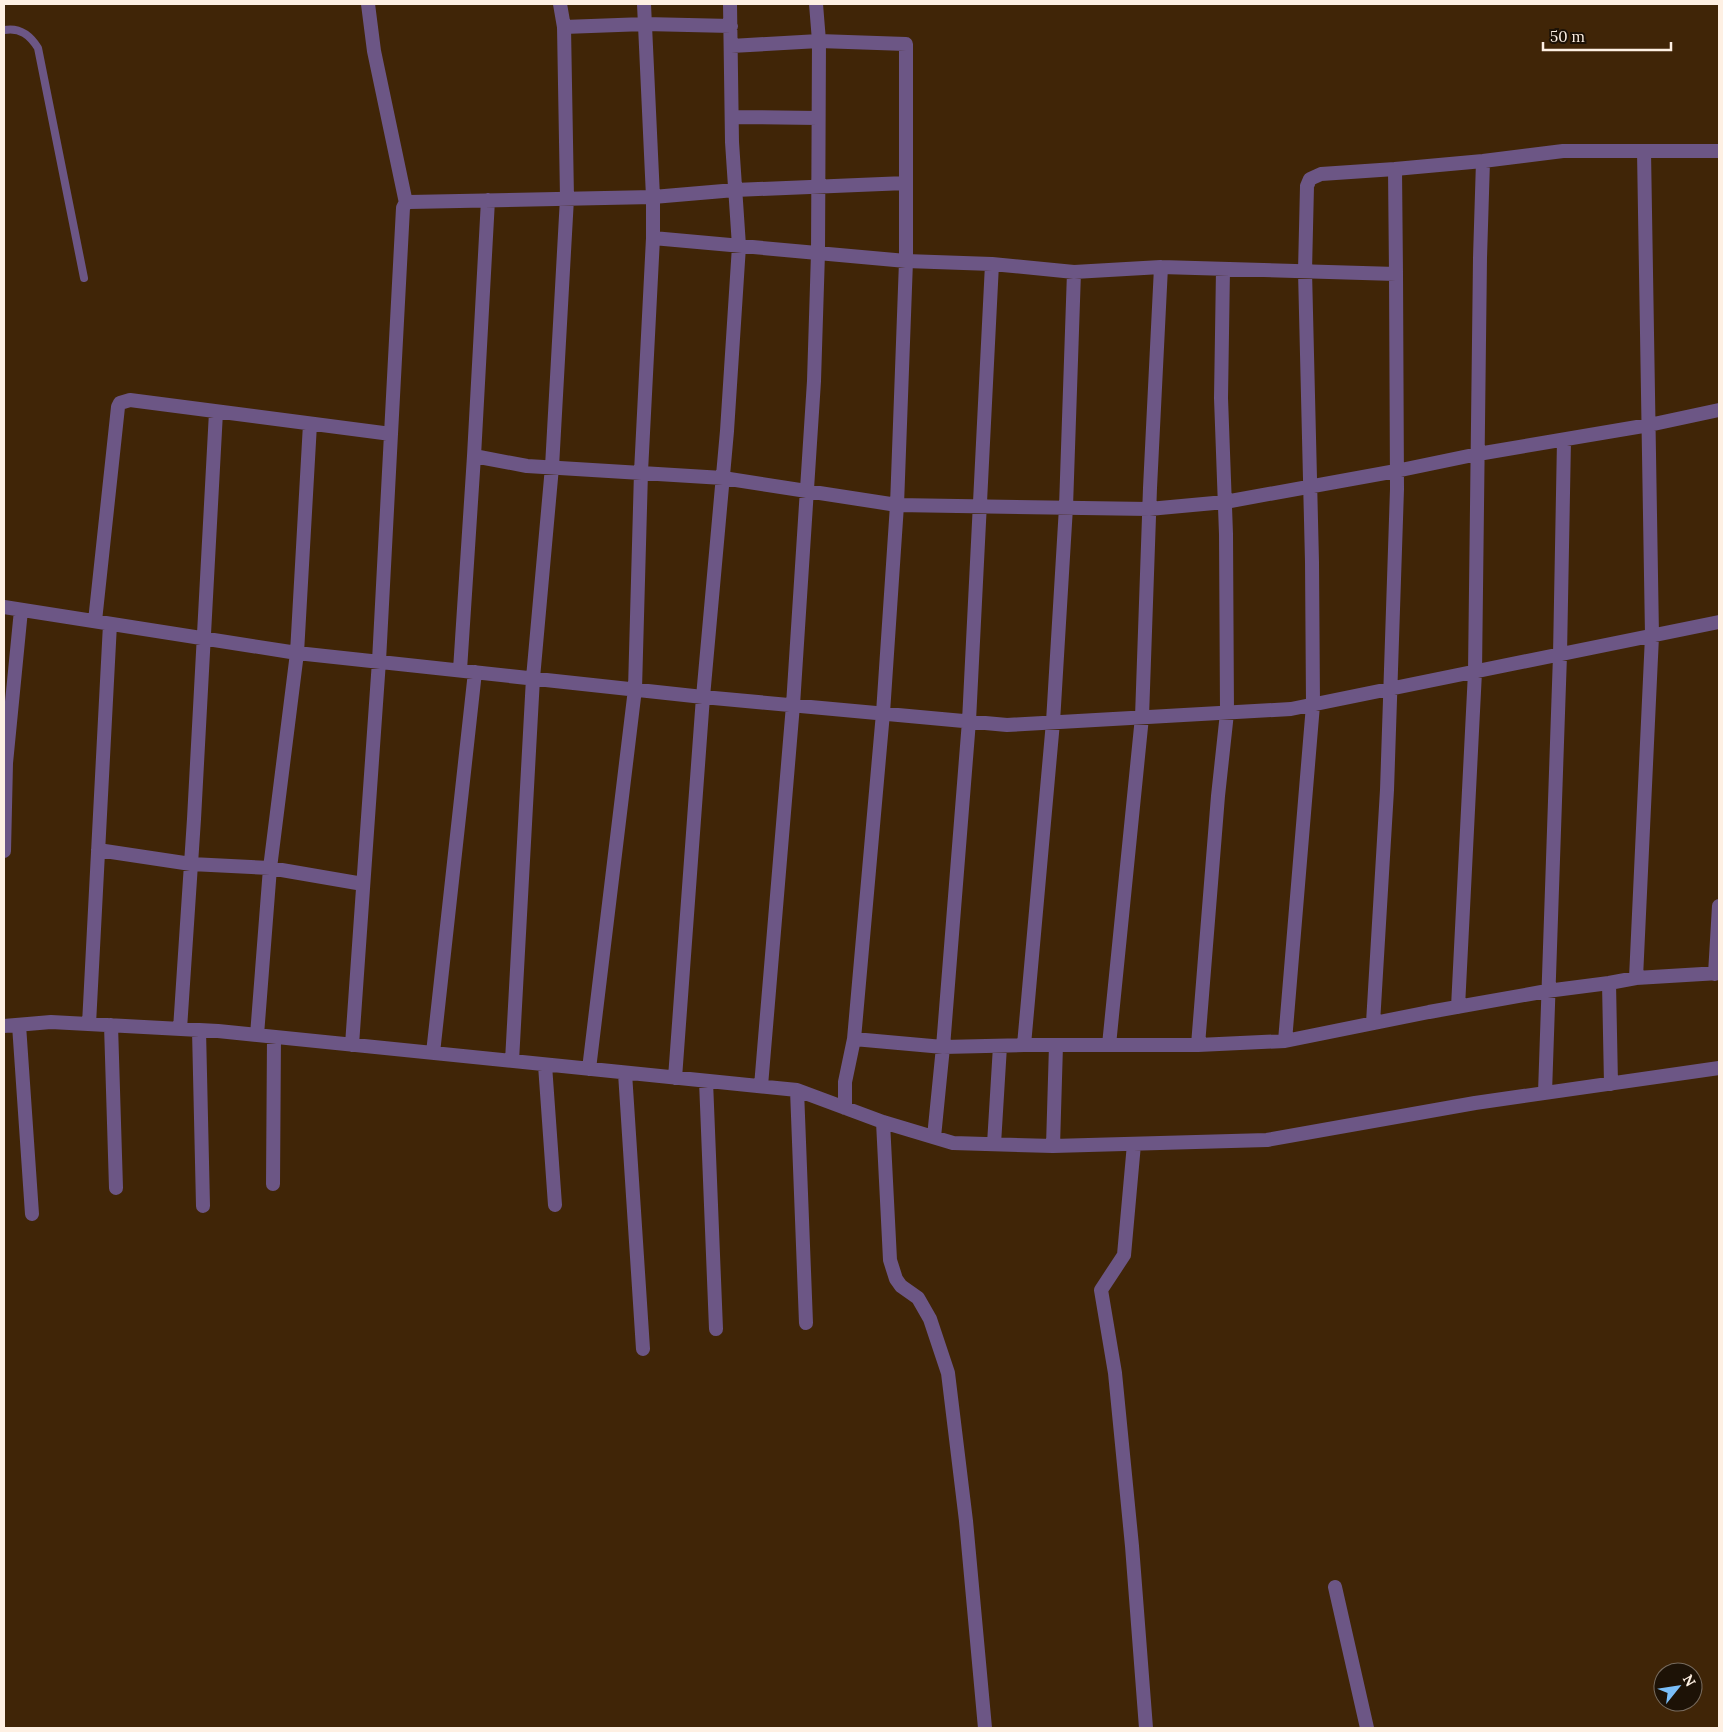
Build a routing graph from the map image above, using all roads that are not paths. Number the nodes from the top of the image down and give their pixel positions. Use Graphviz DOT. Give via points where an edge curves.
graph roads {
  1 [pos="368,4"];
  2 [pos="560,4"];
  3 [pos="644,4"];
  4 [pos="730,4"];
  5 [pos="816,4"];
  6 [pos="645,24"];
  7 [pos="731,26"];
  8 [pos="564,27"];
  9 [pos="4,30"];
  10 [pos="819,41"];
  11 [pos="731,46"];
  12 [pos="732,117"];
  13 [pos="818,118"];
  14 [pos="1644,151"];
  15 [pos="1719,151"];
  16 [pos="1483,161"];
  17 [pos="1395,169"];
  18 [pos="906,183"];
  19 [pos="818,186"];
  20 [pos="735,190"];
  21 [pos="653,197"];
  22 [pos="567,198"];
  23 [pos="488,200"];
  24 [pos="406,202"];
  25 [pos="653,238"];
  26 [pos="739,246"];
  27 [pos="818,253"];
  28 [pos="906,261"];
  29 [pos="992,264"];
  30 [pos="1161,267"];
  31 [pos="1223,269"];
  32 [pos="1305,271"];
  33 [pos="1074,272"];
  34 [pos="1396,274"];
  35 [pos="84,278"];
  36 [pos="1719,410"];
  37 [pos="216,412"];
  38 [pos="310,424"];
  39 [pos="1649,425"];
  40 [pos="391,434"];
  41 [pos="1564,440"];
  42 [pos="1478,454"];
  43 [pos="474,456"];
  44 [pos="552,467"];
  45 [pos="1396,471"];
  46 [pos="641,472"];
  47 [pos="723,478"];
  48 [pos="1310,487"];
  49 [pos="807,492"];
  50 [pos="1225,502"];
  51 [pos="897,505"];
  52 [pos="980,506"];
  53 [pos="1066,507"];
  54 [pos="1149,508"];
  55 [pos="4,607"];
  56 [pos="21,610"];
  57 [pos="95,621"];
  58 [pos="1719,622"];
  59 [pos="110,624"];
  60 [pos="1652,636"];
  61 [pos="203,638"];
  62 [pos="297,652"];
  63 [pos="1560,655"];
  64 [pos="379,661"];
  65 [pos="460,670"];
  66 [pos="475,672"];
  67 [pos="1475,672"];
  68 [pos="533,678"];
  69 [pos="635,689"];
  70 [pos="1389,689"];
  71 [pos="703,697"];
  72 [pos="793,705"];
  73 [pos="1313,705"];
  74 [pos="883,713"];
  75 [pos="1227,713"];
  76 [pos="1142,717"];
  77 [pos="969,721"];
  78 [pos="1053,722"];
  79 [pos="98,850"];
  80 [pos="4,851"];
  81 [pos="191,864"];
  82 [pos="270,868"];
  83 [pos="363,884"];
  84 [pos="1719,906"];
  85 [pos="1717,974"];
  86 [pos="1636,978"];
  87 [pos="1610,983"];
  88 [pos="1547,991"];
  89 [pos="1458,1007"];
  90 [pos="1373,1023"];
  91 [pos="89,1024"];
  92 [pos="19,1025"];
  93 [pos="111,1025"];
  94 [pos="4,1026"];
  95 [pos="180,1029"];
  96 [pos="199,1030"];
  97 [pos="257,1035"];
  98 [pos="274,1037"];
  99 [pos="854,1039"];
  100 [pos="1285,1041"];
  101 [pos="352,1045"];
  102 [pos="1024,1045"];
  103 [pos="1056,1045"];
  104 [pos="1109,1045"];
  105 [pos="1198,1045"];
  106 [pos="1000,1046"];
  107 [pos="943,1047"];
  108 [pos="433,1053"];
  109 [pos="512,1061"];
  110 [pos="545,1065"];
  111 [pos="1719,1068"];
  112 [pos="589,1069"];
  113 [pos="625,1073"];
  114 [pos="675,1078"];
  115 [pos="706,1081"];
  116 [pos="1611,1084"];
  117 [pos="761,1086"];
  118 [pos="797,1090"];
  119 [pos="1544,1093"];
  120 [pos="845,1108"];
  121 [pos="883,1122"];
  122 [pos="934,1137"];
  123 [pos="994,1144"];
  124 [pos="1134,1144"];
  125 [pos="1052,1146"];
  126 [pos="272,1184"];
  127 [pos="116,1188"];
  128 [pos="555,1205"];
  129 [pos="203,1206"];
  130 [pos="32,1214"];
  131 [pos="806,1323"];
  132 [pos="716,1329"];
  133 [pos="643,1349"];
  134 [pos="1335,1587"];
  135 [pos="985,1728"];
  136 [pos="1146,1728"];
  137 [pos="1367,1728"];
  1 -- 24 [label="street" via="374,51"];
  2 -- 8 [label="street"];
  3 -- 6 [label="street"];
  4 -- 7 [label="street"];
  5 -- 10 [label="street"];
  6 -- 7 [label="street"];
  6 -- 8 [label="street"];
  6 -- 21 [label="street"];
  7 -- 11 [label="street"];
  8 -- 22 [label="street"];
  9 -- 35 [label="lane" via="18,30 26,34 38,48"];
  10 -- 11 [label="street"];
  10 -- 13 [label="street"];
  10 -- 18 [label="street" via="906,44"];
  11 -- 12 [label="street"];
  12 -- 13 [label="street"];
  12 -- 20 [label="street"];
  13 -- 19 [label="street"];
  14 -- 15 [label="street"];
  14 -- 16 [label="street" via="1563,151"];
  14 -- 39 [label="street"];
  16 -- 17 [label="street"];
  16 -- 42 [label="street"];
  17 -- 32 [label="street" via="1328,173 1310,179 1307,186"];
  17 -- 34 [label="street"];
  18 -- 19 [label="street"];
  18 -- 28 [label="street"];
  19 -- 20 [label="street"];
  19 -- 27 [label="street"];
  20 -- 21 [label="street"];
  20 -- 26 [label="street"];
  21 -- 22 [label="street"];
  21 -- 25 [label="street"];
  22 -- 23 [label="street"];
  22 -- 44 [label="street"];
  23 -- 24 [label="street"];
  23 -- 43 [label="street"];
  24 -- 40 [label="street" via="403,208"];
  25 -- 26 [label="street"];
  25 -- 46 [label="street"];
  26 -- 27 [label="street"];
  26 -- 47 [label="street"];
  27 -- 28 [label="street"];
  27 -- 49 [label="street"];
  28 -- 29 [label="street"];
  28 -- 51 [label="street"];
  29 -- 33 [label="street"];
  29 -- 52 [label="street"];
  30 -- 31 [label="street"];
  30 -- 33 [label="street"];
  30 -- 54 [label="street"];
  31 -- 32 [label="street"];
  31 -- 50 [label="street" via="1221,398"];
  32 -- 34 [label="street"];
  32 -- 48 [label="street"];
  33 -- 53 [label="street"];
  34 -- 45 [label="street"];
  36 -- 39 [label="street"];
  37 -- 38 [label="street"];
  37 -- 57 [label="street" via="130,400 120,403"];
  37 -- 61 [label="street"];
  38 -- 40 [label="street"];
  38 -- 62 [label="street"];
  39 -- 41 [label="street"];
  39 -- 60 [label="street"];
  40 -- 64 [label="street"];
  41 -- 42 [label="street"];
  41 -- 63 [label="street"];
  42 -- 45 [label="street"];
  42 -- 67 [label="street"];
  43 -- 44 [label="street" via="527,466"];
  43 -- 65 [label="street"];
  44 -- 46 [label="street"];
  44 -- 68 [label="street"];
  45 -- 48 [label="street"];
  45 -- 70 [label="street"];
  46 -- 47 [label="street"];
  46 -- 69 [label="street"];
  47 -- 49 [label="street"];
  47 -- 71 [label="street"];
  48 -- 50 [label="street"];
  48 -- 73 [label="street"];
  49 -- 51 [label="street"];
  49 -- 72 [label="street"];
  50 -- 54 [label="street"];
  50 -- 75 [label="street"];
  51 -- 52 [label="street"];
  51 -- 74 [label="street"];
  52 -- 53 [label="street"];
  52 -- 77 [label="street"];
  53 -- 54 [label="street"];
  53 -- 78 [label="street"];
  54 -- 76 [label="street"];
  55 -- 56 [label="street"];
  56 -- 57 [label="street"];
  56 -- 80 [label="street" via="6,763"];
  57 -- 59 [label="street"];
  58 -- 60 [label="street"];
  59 -- 61 [label="street"];
  59 -- 79 [label="street"];
  60 -- 63 [label="street"];
  60 -- 86 [label="street"];
  61 -- 62 [label="street"];
  61 -- 81 [label="street"];
  62 -- 64 [label="street"];
  62 -- 82 [label="street"];
  63 -- 67 [label="street"];
  63 -- 88 [label="street"];
  64 -- 65 [label="street"];
  64 -- 83 [label="street"];
  65 -- 66 [label="street"];
  66 -- 68 [label="street"];
  66 -- 108 [label="street"];
  67 -- 70 [label="street"];
  67 -- 89 [label="street"];
  68 -- 69 [label="street"];
  68 -- 109 [label="street"];
  69 -- 71 [label="street"];
  69 -- 112 [label="street"];
  70 -- 73 [label="street"];
  70 -- 90 [label="street"];
  71 -- 72 [label="street"];
  71 -- 114 [label="street"];
  72 -- 74 [label="street"];
  72 -- 117 [label="street"];
  73 -- 75 [label="street"];
  73 -- 100 [label="street"];
  74 -- 77 [label="street"];
  74 -- 99 [label="street"];
  75 -- 76 [label="street"];
  75 -- 105 [label="street"];
  76 -- 78 [label="street"];
  76 -- 104 [label="street"];
  77 -- 78 [label="street" via="1007,725"];
  77 -- 107 [label="street"];
  78 -- 102 [label="street"];
  79 -- 81 [label="street"];
  79 -- 91 [label="street"];
  81 -- 82 [label="street"];
  81 -- 95 [label="street"];
  82 -- 83 [label="street"];
  82 -- 97 [label="street"];
  83 -- 101 [label="street"];
  84 -- 85 [label="street"];
  85 -- 86 [label="street"];
  86 -- 87 [label="street"];
  87 -- 88 [label="street"];
  87 -- 116 [label="street"];
  88 -- 89 [label="street"];
  88 -- 119 [label="street"];
  89 -- 90 [label="street"];
  90 -- 100 [label="street"];
  91 -- 92 [label="street" via="51,1022"];
  91 -- 93 [label="street"];
  92 -- 94 [label="street"];
  92 -- 130 [label="street"];
  93 -- 95 [label="street"];
  93 -- 127 [label="street"];
  95 -- 96 [label="street"];
  96 -- 97 [label="street"];
  96 -- 129 [label="street"];
  97 -- 98 [label="street"];
  98 -- 101 [label="street"];
  98 -- 126 [label="street"];
  99 -- 107 [label="street"];
  99 -- 120 [label="street" via="845,1082"];
  100 -- 105 [label="street"];
  101 -- 108 [label="street"];
  102 -- 103 [label="street"];
  102 -- 106 [label="street"];
  103 -- 104 [label="street"];
  103 -- 125 [label="street"];
  104 -- 105 [label="street"];
  106 -- 107 [label="street"];
  106 -- 123 [label="street"];
  107 -- 122 [label="street"];
  108 -- 109 [label="street"];
  109 -- 110 [label="street"];
  110 -- 112 [label="street"];
  110 -- 128 [label="street"];
  111 -- 116 [label="street"];
  112 -- 113 [label="street"];
  113 -- 114 [label="street"];
  113 -- 133 [label="street"];
  114 -- 115 [label="street"];
  115 -- 117 [label="street"];
  115 -- 132 [label="street"];
  116 -- 119 [label="street"];
  117 -- 118 [label="street"];
  118 -- 120 [label="street"];
  118 -- 131 [label="street"];
  119 -- 124 [label="street" via="1267,1140"];
  120 -- 121 [label="street"];
  121 -- 122 [label="street"];
  121 -- 135 [label="street" via="890,1260 896,1279 918,1298 930,1319 948,1373 966,1521"];
  122 -- 123 [label="street" via="953,1143"];
  123 -- 125 [label="street"];
  124 -- 125 [label="street"];
  124 -- 136 [label="street" via="1124,1255 1101,1290 1115,1373"];
  134 -- 137 [label="street"];
}
